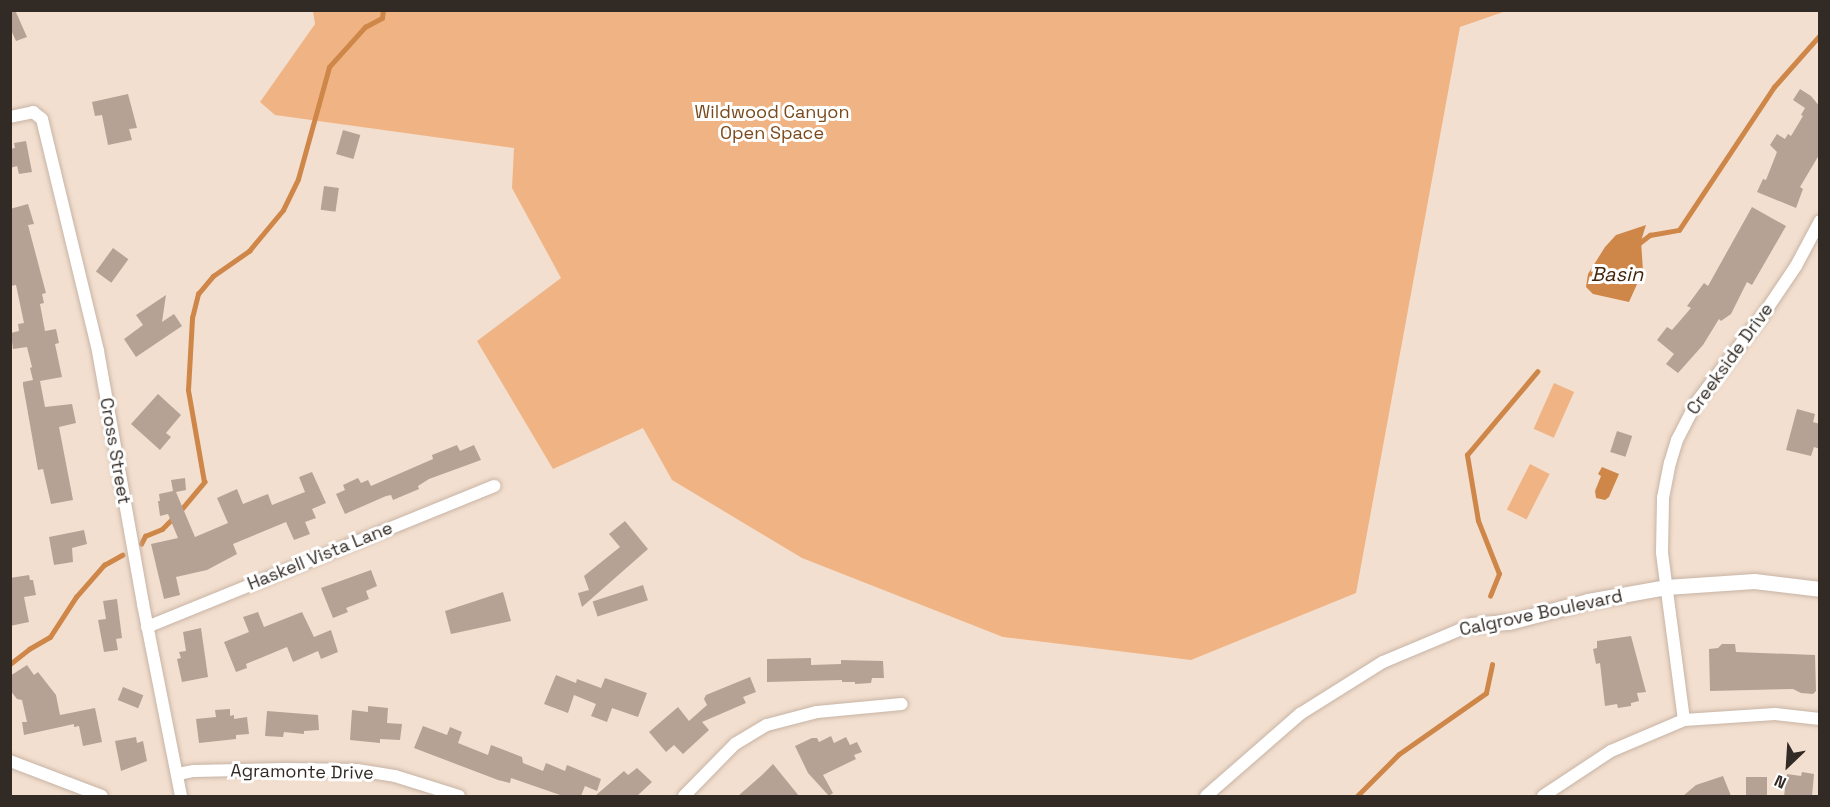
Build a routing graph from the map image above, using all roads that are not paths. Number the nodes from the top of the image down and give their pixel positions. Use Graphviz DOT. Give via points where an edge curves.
graph roads {
  1 [pos="10,117"];
  2 [pos="1820,221"];
  3 [pos="494,486"];
  4 [pos="1666,587"];
  5 [pos="1820,589"];
  6 [pos="1471,625"];
  7 [pos="147,627"];
  8 [pos="902,704"];
  9 [pos="1820,719"];
  10 [pos="1684,720"];
  11 [pos="10,761"];
  12 [pos="178,774"];
  13 [pos="102,796"];
  14 [pos="181,796"];
  15 [pos="459,796"];
  16 [pos="684,796"];
  17 [pos="1206,796"];
  18 [pos="1543,796"];
  1 -- 7 [label="street, Cross Street" via="33,112 42,119 98,351"];
  2 -- 4 [label="street, Creekside Drive" via="1796,266 1696,403 1677,440 1663,498"];
  3 -- 7 [label="street, Haskell Vista Lane"];
  4 -- 5 [label="street, Calgrove Boulevard" via="1754,581"];
  4 -- 6 [label="street, Calgrove Boulevard" via="1509,621"];
  4 -- 10 [label="street, Creekside Drive"];
  6 -- 17 [label="street, Calgrove Boulevard" via="1383,662 1300,714"];
  7 -- 12 [label="street, Cross Street"];
  8 -- 16 [label="street" via="817,712 767,725 735,744"];
  9 -- 10 [label="street" via="1775,714"];
  10 -- 18 [label="street" via="1611,751"];
  11 -- 13 [label="street"];
  12 -- 14 [label="street, Cross Street"];
  12 -- 15 [label="street, Agramonte Drive" via="357,770 395,776"];
}
